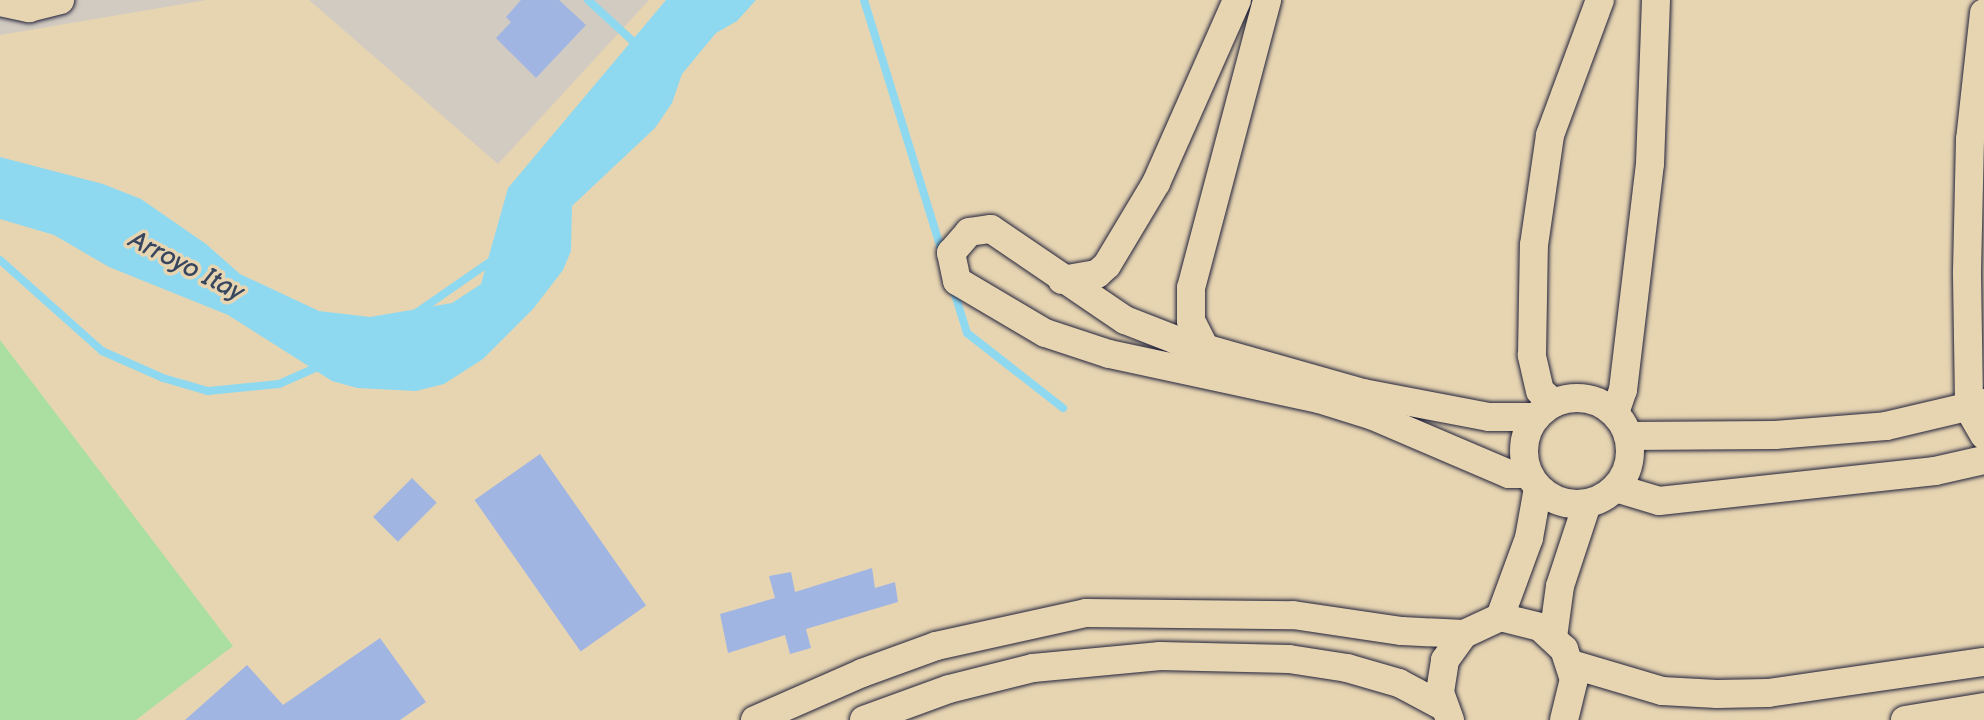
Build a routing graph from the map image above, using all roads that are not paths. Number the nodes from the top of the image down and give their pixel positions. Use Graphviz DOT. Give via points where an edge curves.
graph roads {
  1 [pos="60,0"];
  2 [pos="1237,0"];
  3 [pos="1266,0"];
  4 [pos="1600,0"];
  5 [pos="1656,0"];
  6 [pos="0,2"];
  7 [pos="1984,13"];
  8 [pos="1062,280"];
  9 [pos="1206,350"];
  10 [pos="1977,406"];
  11 [pos="1545,410"];
  12 [pos="1622,425"];
  13 [pos="1984,435"];
  14 [pos="1984,460"];
  15 [pos="1533,481"];
  16 [pos="1616,488"];
  17 [pos="1587,504"];
  18 [pos="1500,617"];
  19 [pos="1464,634"];
  20 [pos="1553,637"];
  21 [pos="1984,662"];
  22 [pos="1571,664"];
  23 [pos="1984,707"];
  24 [pos="1447,714"];
  25 [pos="755,720"];
  26 [pos="864,720"];
  27 [pos="1564,720"];
  28 [pos="1905,720"];
  1 -- 6 [label="street" via="29,8"];
  2 -- 8 [label="street" via="1156,183 1107,265 1097,274"];
  3 -- 9 [label="street" via="1191,288 1191,321"];
  4 -- 11 [label="street" via="1550,135 1534,245 1533,367"];
  5 -- 12 [label="street" via="1650,164"];
  7 -- 10 [label="street" via="1970,139"];
  8 -- 9 [label="street" via="1125,320"];
  8 -- 15 [label="street" via="991,229 969,232 951,253 957,281 1045,333 1110,354 1319,399"];
  9 -- 11 [label="street" via="1376,396 1489,417"];
  10 -- 12 [label="street" via="1886,426 1775,435"];
  10 -- 13 [label="street"];
  11 -- 12 [label="street" via="1586,399"];
  11 -- 15 [label="street" via="1524,442"];
  12 -- 16 [label="street" via="1630,459"];
  14 -- 16 [label="street" via="1935,471 1659,501"];
  15 -- 17 [label="street" via="1552,498"];
  15 -- 18 [label="street" via="1529,538"];
  16 -- 17 [label="street"];
  17 -- 20 [label="street" via="1560,586"];
  18 -- 19 [label="street"];
  18 -- 20 [label="street" via="1525,621"];
  19 -- 24 [label="street" via="1445,660 1441,676"];
  19 -- 25 [label="street" via="1402,631 1293,615 1086,613 936,646"];
  20 -- 22 [label="street"];
  21 -- 22 [label="street" via="1768,693 1717,694 1662,691"];
  22 -- 27 [label="street" via="1574,695"];
  23 -- 28 [label="street"];
  24 -- 26 [label="street" via="1399,683 1347,668 1289,659 1160,656 1033,668 948,689"];
}
